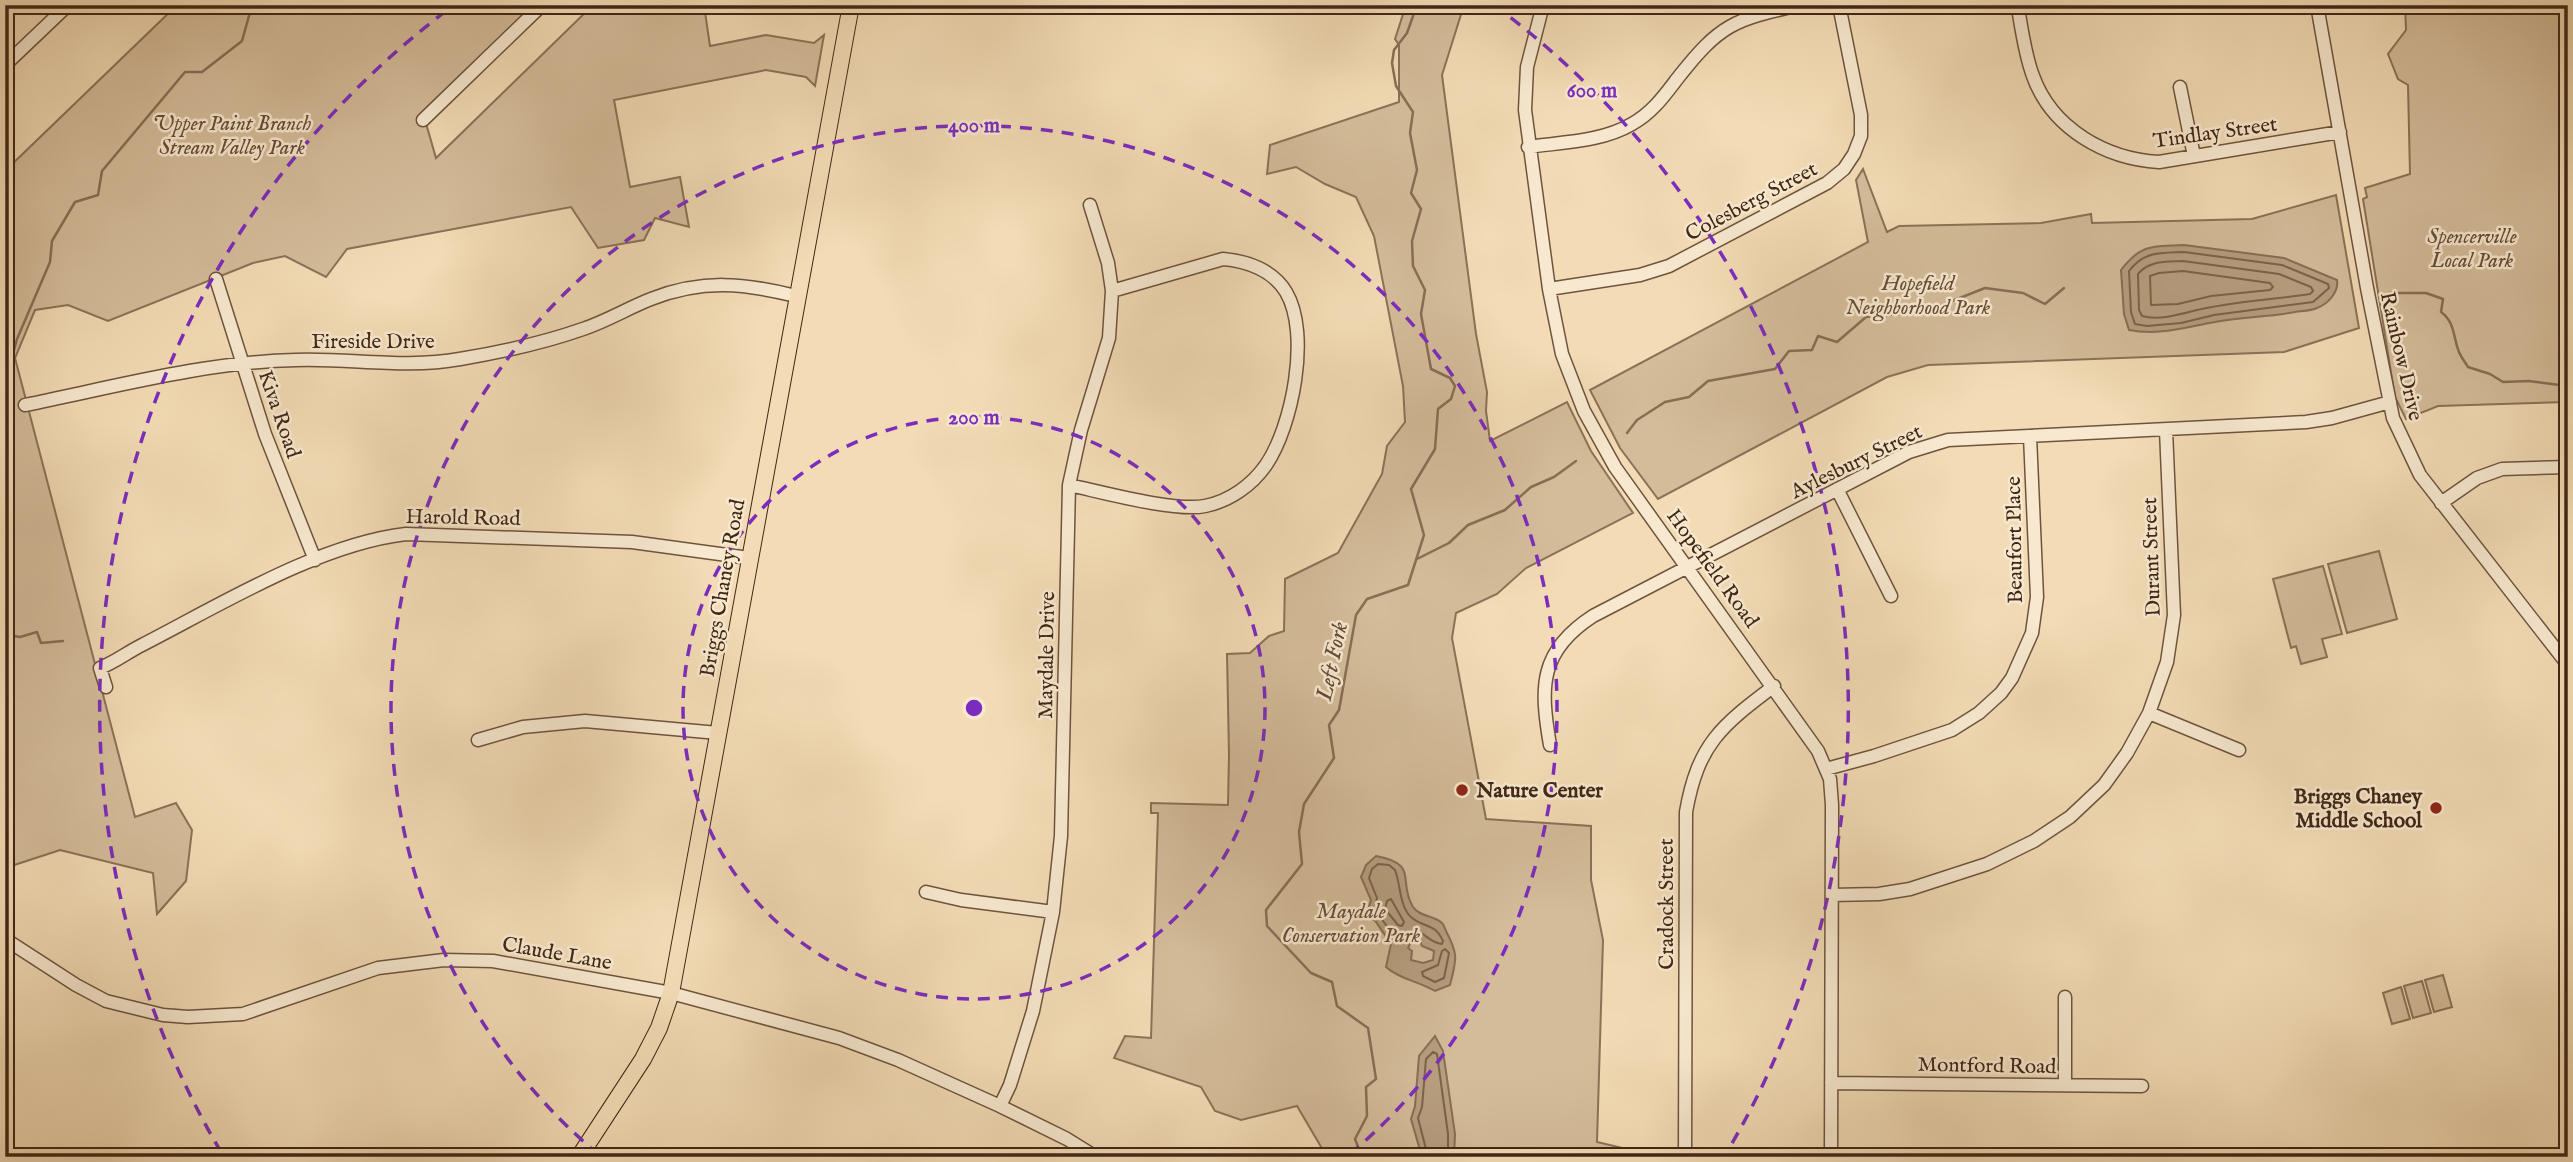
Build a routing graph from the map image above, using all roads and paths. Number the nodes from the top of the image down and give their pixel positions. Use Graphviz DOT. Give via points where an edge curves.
graph roads {
  1 [pos="542,5"];
  2 [pos="851,5"];
  3 [pos="1543,5"];
  4 [pos="1801,5"];
  5 [pos="1839,5"];
  6 [pos="2317,5"];
  7 [pos="62,8"];
  8 [pos="2018,8"];
  9 [pos="5,65"];
  10 [pos="2180,87"];
  11 [pos="423,120"];
  12 [pos="2340,132"];
  13 [pos="1528,147"];
  14 [pos="2194,156"];
  15 [pos="1090,205"];
  16 [pos="216,279"];
  17 [pos="1549,289"];
  18 [pos="1112,291"];
  19 [pos="796,296"];
  20 [pos="242,363"];
  21 [pos="2390,402"];
  22 [pos="25,405"];
  23 [pos="2166,430"];
  24 [pos="2030,436"];
  25 [pos="2568,467"];
  26 [pos="1069,485"];
  27 [pos="1837,489"];
  28 [pos="2441,503"];
  29 [pos="749,558"];
  30 [pos="315,560"];
  31 [pos="1688,567"];
  32 [pos="1891,596"];
  33 [pos="2568,665"];
  34 [pos="1774,686"];
  35 [pos="106,687"];
  36 [pos="2150,713"];
  37 [pos="718,733"];
  38 [pos="478,740"];
  39 [pos="1550,745"];
  40 [pos="2239,750"];
  41 [pos="1826,769"];
  42 [pos="926,892"];
  43 [pos="1832,895"];
  44 [pos="1053,912"];
  45 [pos="5,939"];
  46 [pos="671,992"];
  47 [pos="2065,997"];
  48 [pos="1831,1083"];
  49 [pos="2065,1085"];
  50 [pos="2142,1086"];
  51 [pos="1000,1106"];
  52 [pos="580,1157"];
  53 [pos="1096,1157"];
  54 [pos="1685,1157"];
  55 [pos="1831,1157"];
  1 -- 11 [label="street"];
  2 -- 19 [label="main road, Briggs Chaney Road"];
  3 -- 13 [label="street, Hopefield Road" via="1527,67"];
  4 -- 13 [label="street" via="1741,20 1722,30 1656,106 1631,125 1603,136"];
  5 -- 17 [label="street, Colesberg Street" via="1861,115 1861,136 1844,169 1827,183 1669,266"];
  6 -- 12 [label="street, Rainbow Drive"];
  7 -- 9 [label="street"];
  8 -- 14 [label="street, Tindlay Street" via="2033,79 2073,132 2104,150 2138,160"];
  10 -- 14 [label="street"];
  12 -- 14 [label="street, Tindlay Street"];
  12 -- 21 [label="street, Rainbow Drive"];
  13 -- 17 [label="street, Hopefield Road"];
  15 -- 18 [label="street, Maydale Drive"];
  16 -- 20 [label="street, Kiva Road"];
  17 -- 31 [label="street, Hopefield Road" via="1562,354 1584,411 1615,467"];
  18 -- 26 [label="street, Maydale Drive" via="1109,338"];
  18 -- 26 [label="street" via="1223,259 1263,270 1285,290 1294,309 1298,351 1293,394 1266,465 1242,490 1224,500 1183,507"];
  19 -- 20 [label="street, Fireside Drive" via="732,283 691,286 586,328 457,360"];
  19 -- 29 [label="main road, Briggs Chaney Road"];
  20 -- 22 [label="street, Fireside Drive"];
  20 -- 30 [label="street, Kiva Road"];
  21 -- 23 [label="street, Aylesbury Street" via="2306,422"];
  21 -- 28 [label="street, Rainbow Drive" via="2407,451"];
  23 -- 24 [label="street, Aylesbury Street"];
  23 -- 36 [label="street, Durant Street" via="2174,615"];
  24 -- 27 [label="street, Aylesbury Street" via="1928,445"];
  24 -- 41 [label="street, Beaufort Place" via="2037,597 2032,633 2012,678 1979,713 1952,730"];
  25 -- 28 [label="street" via="2502,469 2477,478"];
  26 -- 44 [label="street, Maydale Drive" via="1060,836"];
  27 -- 31 [label="street, Aylesbury Street"];
  27 -- 32 [label="street"];
  28 -- 33 [label="street, Rainbow Drive"];
  29 -- 30 [label="street, Harold Road" via="632,542 406,534 380,537"];
  29 -- 37 [label="main road, Briggs Chaney Road"];
  30 -- 35 [label="street, Harold Road" via="100,668"];
  31 -- 34 [label="street, Hopefield Road"];
  31 -- 39 [label="street, Aylesbury Street" via="1593,616 1565,638 1550,663 1544,686"];
  34 -- 41 [label="street, Hopefield Road"];
  34 -- 54 [label="street, Cradock Street" via="1727,722 1707,749 1691,783 1686,812"];
  36 -- 40 [label="street"];
  36 -- 43 [label="street, Durant Street" via="2104,785 2035,841 1987,864 1910,889"];
  37 -- 38 [label="street" via="585,721 523,727"];
  37 -- 46 [label="main road, Briggs Chaney Road"];
  41 -- 43 [label="street, Hopefield Road" via="1832,805"];
  42 -- 44 [label="street"];
  43 -- 48 [label="street, Hopefield Road"];
  44 -- 51 [label="street, Maydale Drive" via="1033,1011"];
  45 -- 46 [label="street, Claude Lane" via="106,1000 188,1017 243,1014 378,968 444,960 493,961"];
  46 -- 51 [label="street, Claude Lane" via="839,1038"];
  46 -- 52 [label="main road, Briggs Chaney Road" via="643,1059"];
  47 -- 49 [label="street"];
  48 -- 49 [label="street, Montford Road"];
  48 -- 55 [label="street, Hopefield Road"];
  49 -- 50 [label="street, Montford Road"];
  51 -- 53 [label="street, Claude Lane"];
}
